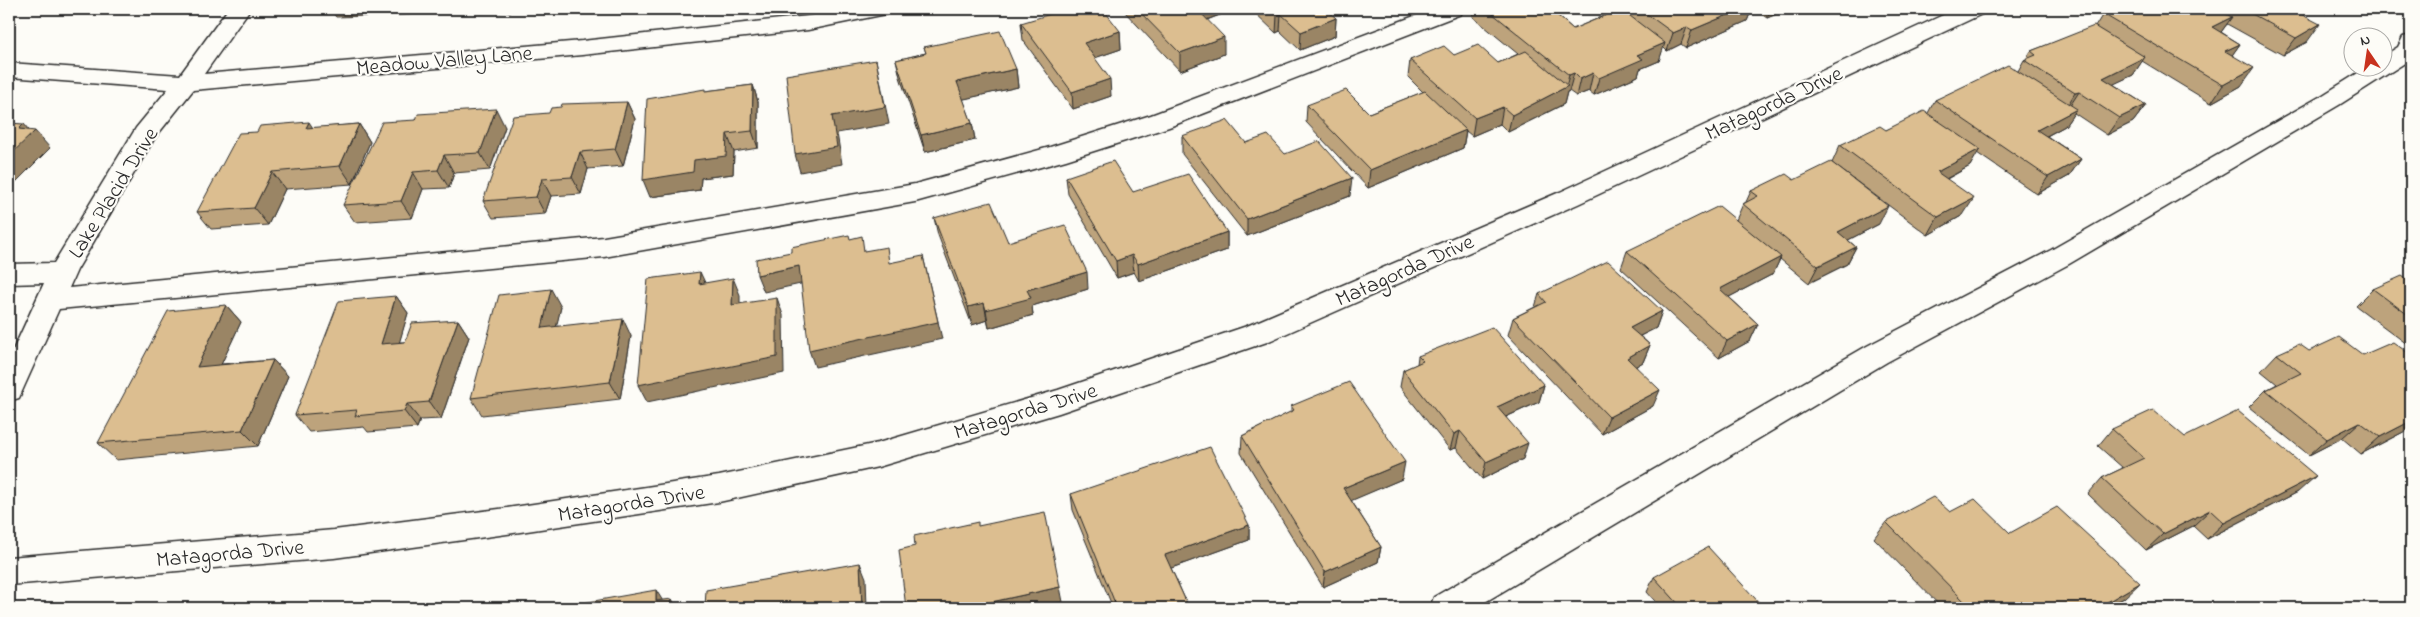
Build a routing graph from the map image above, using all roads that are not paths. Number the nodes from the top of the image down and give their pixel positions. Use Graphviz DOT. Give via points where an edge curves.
graph roads {
  1 [pos="239,9"];
  2 [pos="878,9"];
  3 [pos="1453,9"];
  4 [pos="1974,9"];
  5 [pos="2411,42"];
  6 [pos="9,70"];
  7 [pos="186,83"];
  8 [pos="62,273"];
  9 [pos="9,274"];
  10 [pos="50,300"];
  11 [pos="9,390"];
  12 [pos="9,571"];
  13 [pos="1446,608"];
  1 -- 7 [label="street, Lake Placid Drive"];
  2 -- 7 [label="street, Meadow Valley Lane" via="808,23 582,48"];
  3 -- 10 [label="street" via="1160,120 1057,154 915,193 604,247"];
  4 -- 12 [label="street, Matagorda Drive" via="1568,198 1257,334 1059,401 878,455 719,489 507,521 334,544"];
  5 -- 13 [label="street" via="2408,51 2323,105 2060,257 1877,354"];
  6 -- 7 [label="street, Meadow Valley Lane"];
  7 -- 8 [label="street, Lake Placid Drive" via="145,134"];
  8 -- 9 [label="street"];
  8 -- 10 [label="street, Lake Placid Drive"];
  10 -- 11 [label="street, Lake Placid Drive"];
}
